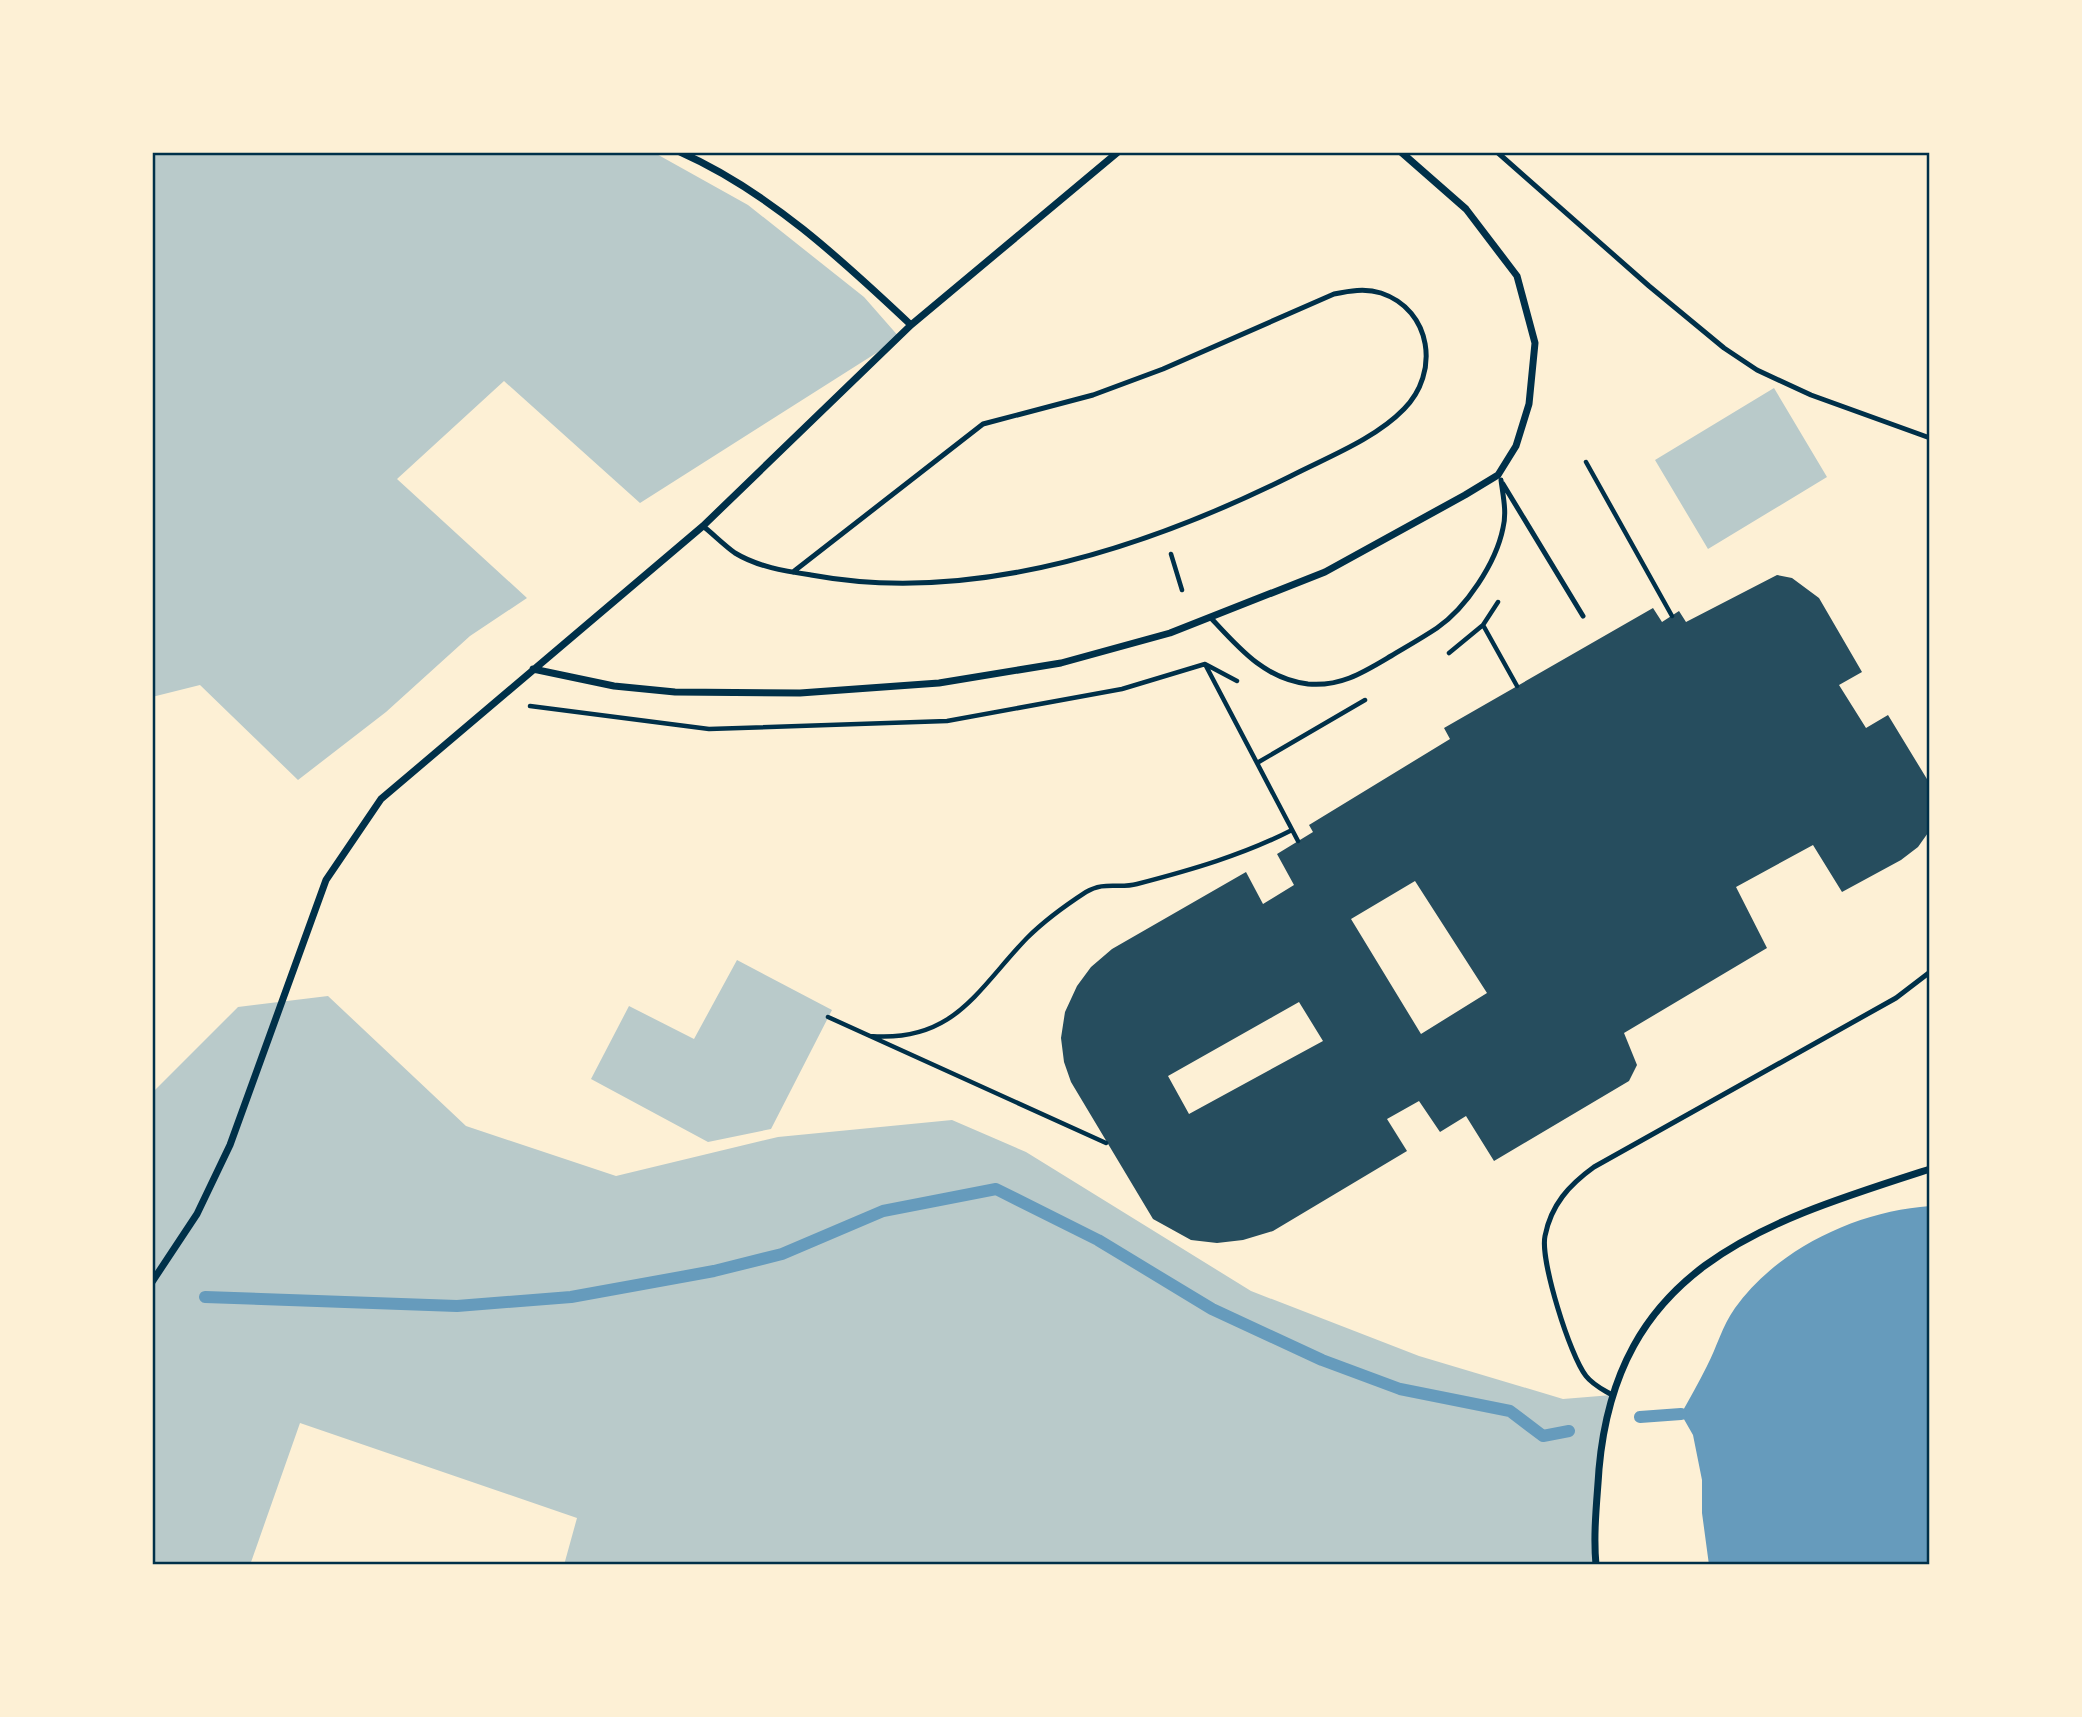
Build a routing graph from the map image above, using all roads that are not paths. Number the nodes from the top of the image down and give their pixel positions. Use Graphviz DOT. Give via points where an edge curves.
graph roads {
  1 [pos="680,152"];
  2 [pos="1118,152"];
  3 [pos="1401,152"];
  4 [pos="1497,152"];
  5 [pos="911,325"];
  6 [pos="1930,438"];
  7 [pos="1499,478"];
  8 [pos="703,526"];
  9 [pos="793,572"];
  10 [pos="1583,615"];
  11 [pos="1210,617"];
  12 [pos="533,668"];
  13 [pos="1930,972"];
  14 [pos="1930,1169"];
  15 [pos="152,1282"];
  16 [pos="1612,1395"];
  17 [pos="1596,1565"];
  1 -- 5 [label="street" via="750,191 816,240"];
  2 -- 5 [label="street"];
  3 -- 7 [label="street" via="1466,209 1517,276 1535,344 1531,392 1516,446"];
  4 -- 6 [label="lane" via="1649,286 1756,370"];
  5 -- 8 [label="street"];
  7 -- 10 [label="lane"];
  7 -- 11 [label="street" via="1325,572"];
  7 -- 11 [label="lane" via="1505,509 1503,529 1485,569 1458,608 1438,627 1352,679 1329,685 1278,677 1252,662"];
  8 -- 9 [label="lane" via="734,552"];
  8 -- 12 [label="street"];
  9 -- 9 [label="lane" via="839,581 897,583 1022,571 1080,557 1240,501 1392,420 1415,396 1426,372 1427,350 1417,321 1401,303 1382,293 1334,294 1151,373 1066,403 983,425"];
  11 -- 12 [label="street" via="1061,663 939,683 800,693 675,692"];
  12 -- 15 [label="street" via="381,799 333,868 230,1144 197,1214"];
  13 -- 16 [label="lane" via="1896,998 1594,1167 1564,1193 1549,1222 1543,1256 1580,1367 1595,1385"];
  14 -- 16 [label="street" via="1786,1218 1709,1260 1653,1314"];
  16 -- 17 [label="street" via="1603,1432"];
}
